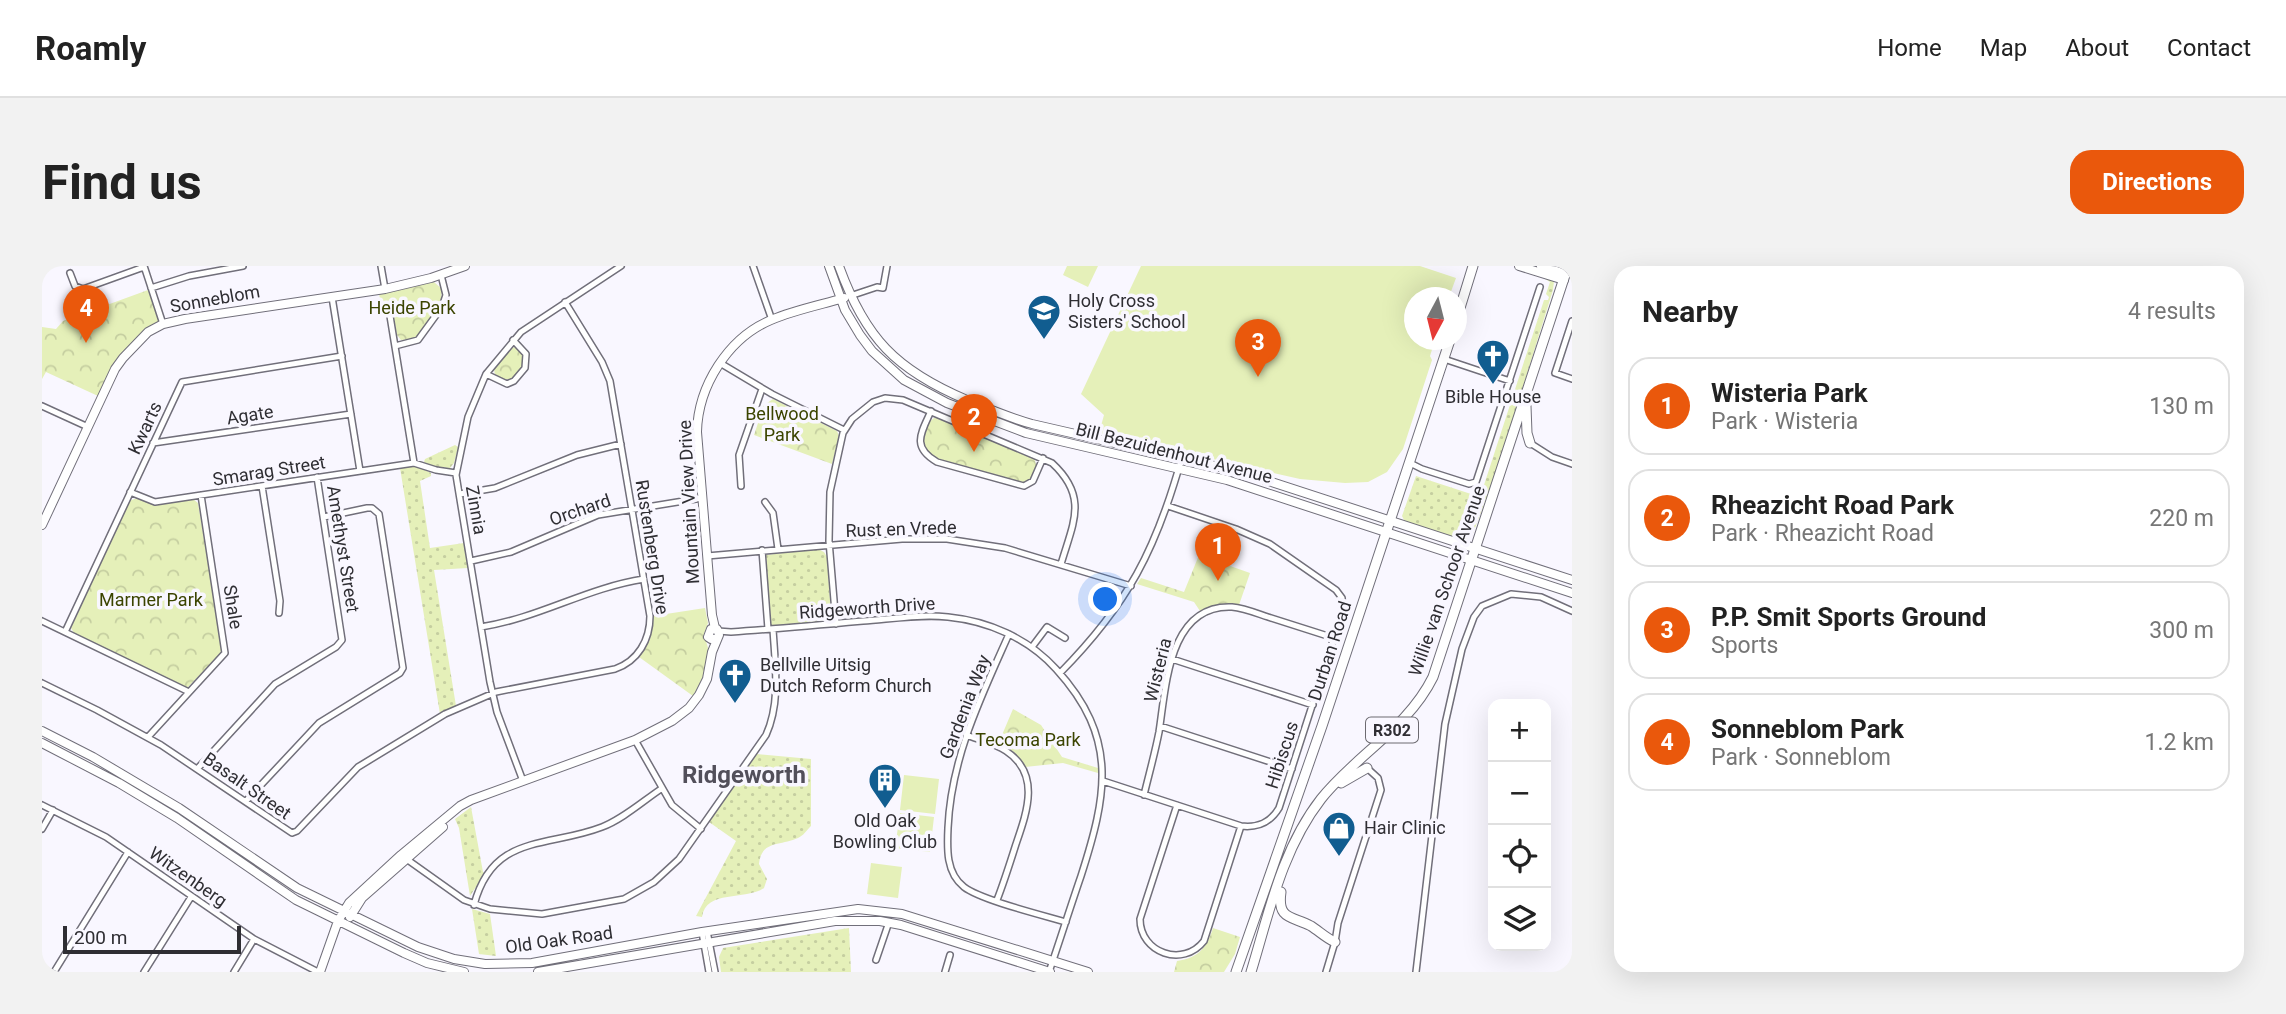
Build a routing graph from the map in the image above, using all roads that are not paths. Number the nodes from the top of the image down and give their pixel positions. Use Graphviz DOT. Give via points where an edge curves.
graph roads {
  1 [pos="243,266"];
  2 [pos="381,266"];
  3 [pos="465,266"];
  4 [pos="621,266"];
  5 [pos="753,266"];
  6 [pos="829,266"];
  7 [pos="839,266"];
  8 [pos="887,266"];
  9 [pos="1473,266"];
  10 [pos="1519,266"];
  11 [pos="144,267"];
  12 [pos="1545,268"];
  13 [pos="71,273"];
  14 [pos="441,275"];
  15 [pos="1568,276"];
  16 [pos="1467,287"];
  17 [pos="1540,287"];
  18 [pos="151,288"];
  19 [pos="385,289"];
  20 [pos="850,296"];
  21 [pos="332,297"];
  22 [pos="840,299"];
  23 [pos="565,302"];
  24 [pos="390,316"];
  25 [pos="772,320"];
  26 [pos="1572,321"];
  27 [pos="163,324"];
  28 [pos="513,340"];
  29 [pos="395,346"];
  30 [pos="1447,350"];
  31 [pos="342,356"];
  32 [pos="1444,359"];
  33 [pos="720,363"];
  34 [pos="486,374"];
  35 [pos="1572,379"];
  36 [pos="1510,381"];
  37 [pos="762,389"];
  38 [pos="1525,398"];
  39 [pos="42,406"];
  40 [pos="931,411"];
  41 [pos="351,414"];
  42 [pos="88,428"];
  43 [pos="844,430"];
  44 [pos="153,443"];
  45 [pos="1530,443"];
  46 [pos="621,444"];
  47 [pos="1182,457"];
  48 [pos="1043,458"];
  49 [pos="414,463"];
  50 [pos="1410,463"];
  51 [pos="1572,464"];
  52 [pos="1179,468"];
  53 [pos="360,471"];
  54 [pos="456,473"];
  55 [pos="317,477"];
  56 [pos="262,486"];
  57 [pos="741,486"];
  58 [pos="130,492"];
  59 [pos="460,494"];
  60 [pos="201,495"];
  61 [pos="702,498"];
  62 [pos="765,502"];
  63 [pos="1168,506"];
  64 [pos="632,508"];
  65 [pos="324,517"];
  66 [pos="1391,520"];
  67 [pos="42,525"];
  68 [pos="1387,531"];
  69 [pos="830,545"];
  70 [pos="778,549"];
  71 [pos="1476,549"];
  72 [pos="762,551"];
  73 [pos="707,556"];
  74 [pos="1473,560"];
  75 [pos="471,561"];
  76 [pos="1060,564"];
  77 [pos="644,579"];
  78 [pos="1572,580"];
  79 [pos="1132,586"];
  80 [pos="1572,593"];
  81 [pos="1572,611"];
  82 [pos="279,613"];
  83 [pos="42,621"];
  84 [pos="836,624"];
  85 [pos="481,627"];
  86 [pos="770,629"];
  87 [pos="65,632"];
  88 [pos="714,634"];
  89 [pos="1009,634"];
  90 [pos="1065,638"];
  91 [pos="1334,638"];
  92 [pos="1032,647"];
  93 [pos="1172,659"];
  94 [pos="1060,673"];
  95 [pos="42,683"];
  96 [pos="189,692"];
  97 [pos="492,694"];
  98 [pos="1313,705"];
  99 [pos="1160,726"];
  100 [pos="42,731"];
  101 [pos="966,735"];
  102 [pos="148,737"];
  103 [pos="635,740"];
  104 [pos="42,743"];
  105 [pos="198,768"];
  106 [pos="1367,768"];
  107 [pos="1292,769"];
  108 [pos="523,781"];
  109 [pos="1103,781"];
  110 [pos="661,789"];
  111 [pos="1144,795"];
  112 [pos="1323,797"];
  113 [pos="246,801"];
  114 [pos="42,805"];
  115 [pos="1177,806"];
  116 [pos="53,810"];
  117 [pos="1241,826"];
  118 [pos="42,829"];
  119 [pos="701,829"];
  120 [pos="128,852"];
  121 [pos="404,857"];
  122 [pos="1284,866"];
  123 [pos="191,897"];
  124 [pos="998,900"];
  125 [pos="474,905"];
  126 [pos="347,913"];
  127 [pos="889,922"];
  128 [pos="1066,922"];
  129 [pos="340,925"];
  130 [pos="705,932"];
  131 [pos="254,939"];
  132 [pos="1335,942"];
  133 [pos="706,943"];
  134 [pos="950,954"];
  135 [pos="876,960"];
  136 [pos="1053,961"];
  137 [pos="54,972"];
  138 [pos="144,972"];
  139 [pos="234,972"];
  140 [pos="319,972"];
  141 [pos="464,972"];
  142 [pos="538,972"];
  143 [pos="709,972"];
  144 [pos="715,972"];
  145 [pos="945,972"];
  146 [pos="1049,972"];
  147 [pos="1088,972"];
  148 [pos="1236,972"];
  149 [pos="1251,972"];
  150 [pos="1326,972"];
  151 [pos="1416,972"];
  1 -- 18 [label="street"];
  2 -- 19 [label="street"];
  3 -- 14 [label="main road, Sonneblom"];
  4 -- 23 [label="street, Zinnia"];
  5 -- 25 [label="street"];
  6 -- 22 [label="main road, Bill Bezuidenhout Avenue"];
  7 -- 20 [label="main road, Bill Bezuidenhout Avenue"];
  8 -- 20 [label="street" via="884,288"];
  9 -- 16 [label="main road"];
  10 -- 12 [label="main road"];
  11 -- 13 [label="street" via="83,289 75,286"];
  11 -- 18 [label="street"];
  12 -- 15 [label="main road"];
  14 -- 19 [label="main road, Sonneblom"];
  14 -- 29 [label="street" via="446,295 442,307 418,340"];
  15 -- 38 [label="main road, Willie van Schoor Avenue / R302"];
  17 -- 36 [label="street"];
  18 -- 27 [label="street"];
  19 -- 21 [label="main road, Sonneblom"];
  20 -- 22 [label="main road, Mountain View Drive"];
  20 -- 47 [label="main road, Bill Bezuidenhout Avenue" via="886,350 938,388 1019,420"];
  21 -- 27 [label="main road, Sonneblom"];
  21 -- 31 [label="street"];
  22 -- 25 [label="main road, Mountain View Drive"];
  22 -- 52 [label="main road, Bill Bezuidenhout Avenue" via="883,363 934,398 1013,430"];
  23 -- 28 [label="street, Zinnia"];
  23 -- 46 [label="street, Rustenberg Drive" via="609,376"];
  24 -- 29 [label="street"];
  25 -- 33 [label="main road, Mountain View Drive" via="744,337"];
  26 -- 35 [label="street" via="1555,373"];
  27 -- 42 [label="main road, Sonneblom" via="122,358"];
  28 -- 34 [label="street, Zinnia"];
  28 -- 34 [label="street" via="526,354 526,368 507,384"];
  29 -- 49 [label="street"];
  30 -- 32 [label="main road, Durban Road"];
  31 -- 41 [label="street"];
  31 -- 44 [label="street, Kwarts" via="182,382"];
  32 -- 36 [label="street"];
  32 -- 50 [label="main road, Durban Road"];
  33 -- 37 [label="street"];
  33 -- 61 [label="main road, Mountain View Drive" via="699,412"];
  34 -- 54 [label="street, Zinnia" via="468,417"];
  36 -- 50 [label="street" via="1474,483"];
  37 -- 43 [label="street"];
  37 -- 57 [label="street" via="738,455"];
  38 -- 45 [label="main road"];
  38 -- 71 [label="main road, Willie van Schoor Avenue / R302"];
  39 -- 42 [label="street"];
  40 -- 43 [label="street" via="899,398 881,399"];
  40 -- 48 [label="street"];
  40 -- 48 [label="street" via="920,443 926,455 937,461 1024,486 1033,481"];
  41 -- 44 [label="street, Agate"];
  41 -- 53 [label="street"];
  42 -- 67 [label="main road, Sonneblom"];
  43 -- 69 [label="street" via="830,484"];
  44 -- 58 [label="street, Kwarts"];
  45 -- 51 [label="street"];
  46 -- 59 [label="street" via="577,455 495,488"];
  46 -- 64 [label="street, Rustenberg Drive"];
  47 -- 52 [label="street"];
  47 -- 66 [label="main road, Bill Bezuidenhout Avenue"];
  48 -- 76 [label="street" via="1061,471 1076,499 1076,514"];
  49 -- 53 [label="street, Smarag Street"];
  49 -- 54 [label="street"];
  50 -- 66 [label="main road, Durban Road"];
  52 -- 63 [label="street"];
  52 -- 68 [label="main road, Bill Bezuidenhout Avenue"];
  53 -- 55 [label="street, Smarag Street"];
  54 -- 59 [label="street, Zinnia"];
  55 -- 56 [label="street, Smarag Street"];
  55 -- 65 [label="street, Amethyst Street"];
  56 -- 60 [label="street, Smarag Street"];
  56 -- 82 [label="street"];
  58 -- 60 [label="street, Smarag Street" via="155,502"];
  58 -- 87 [label="street, Kwarts"];
  59 -- 75 [label="street, Zinnia"];
  60 -- 96 [label="street, Shale" via="225,649"];
  61 -- 64 [label="street, Orchard"];
  61 -- 73 [label="main road, Mountain View Drive"];
  62 -- 70 [label="street" via="773,513"];
  63 -- 79 [label="street"];
  63 -- 91 [label="street, Hibiscus" via="1270,544 1336,590 1344,606"];
  64 -- 75 [label="street, Orchard" via="598,515 511,552"];
  64 -- 77 [label="street, Rustenberg Drive"];
  65 -- 105 [label="street, Amethyst Street" via="342,639 275,684"];
  65 -- 113 [label="street" via="372,508 379,514 403,667 313,728"];
  66 -- 68 [label="main road, Durban Road"];
  66 -- 71 [label="main road, Bill Bezuidenhout Avenue"];
  68 -- 74 [label="main road, Bill Bezuidenhout Avenue"];
  68 -- 148 [label="main road, Durban Road"];
  69 -- 70 [label="street, Rust en Vrede"];
  69 -- 76 [label="street, Rust en Vrede" via="947,539 1005,548"];
  69 -- 84 [label="street"];
  70 -- 72 [label="street, Rust en Vrede"];
  71 -- 74 [label="main road, Willie van Schoor Avenue / R302"];
  71 -- 78 [label="main road, Bill Bezuidenhout Avenue"];
  72 -- 73 [label="street, Rust en Vrede"];
  72 -- 86 [label="street"];
  73 -- 88 [label="main road, Mountain View Drive"];
  74 -- 80 [label="main road, Bill Bezuidenhout Avenue"];
  74 -- 112 [label="main road, Willie van Schoor Avenue / R302" via="1430,683 1384,740"];
  75 -- 85 [label="street, Zinnia"];
  76 -- 79 [label="street, Rust en Vrede"];
  77 -- 85 [label="street" via="604,587 520,620"];
  77 -- 97 [label="street, Rustenberg Drive" via="649,628 644,646 631,661 615,669"];
  79 -- 94 [label="street" via="1087,646"];
  81 -- 151 [label="street" via="1541,597 1511,594 1480,607 1472,621 1445,724"];
  83 -- 87 [label="street"];
  84 -- 86 [label="street, Ridgeworth Drive"];
  84 -- 89 [label="street, Ridgeworth Drive" via="945,617"];
  85 -- 97 [label="street, Zinnia"];
  86 -- 88 [label="street, Ridgeworth Drive"];
  86 -- 119 [label="street" via="777,683 770,725"];
  87 -- 96 [label="street"];
  88 -- 103 [label="main road, Mountain View Drive" via="703,687 689,708"];
  89 -- 92 [label="street, Ridgeworth Drive"];
  89 -- 101 [label="street, Gardenia Way"];
  90 -- 92 [label="street" via="1047,627"];
  91 -- 93 [label="street, Wisteria" via="1241,608 1222,607 1187,626"];
  91 -- 98 [label="street, Hibiscus"];
  92 -- 94 [label="street, Ridgeworth Drive"];
  93 -- 98 [label="street"];
  93 -- 99 [label="street, Wisteria"];
  94 -- 109 [label="street, Ridgeworth Drive" via="1081,700 1093,726"];
  95 -- 102 [label="street, Basalt Street"];
  96 -- 102 [label="street, Shale"];
  97 -- 108 [label="street, Zinnia"];
  97 -- 113 [label="street, Basalt Street" via="445,714 358,767 296,832 288,833"];
  98 -- 107 [label="street, Hibiscus"];
  99 -- 107 [label="street"];
  99 -- 111 [label="street, Wisteria"];
  100 -- 126 [label="main road, Old Oak Road" via="179,808 280,877"];
  101 -- 124 [label="street, Gardenia Way" via="950,799 948,860 965,888"];
  101 -- 124 [label="street" via="1010,754 1029,786 1028,806"];
  102 -- 105 [label="street, Basalt Street"];
  103 -- 108 [label="main road, Mountain View Drive"];
  103 -- 110 [label="street"];
  104 -- 129 [label="main road" via="143,797"];
  105 -- 113 [label="street, Basalt Street"];
  106 -- 112 [label="main road"];
  106 -- 132 [label="street" via="1378,778 1381,790"];
  107 -- 117 [label="street, Hibiscus" via="1274,816 1262,825"];
  108 -- 121 [label="main road, Mountain View Drive" via="481,797"];
  109 -- 111 [label="street"];
  109 -- 128 [label="street, Ridgeworth Drive" via="1096,829"];
  110 -- 119 [label="street" via="676,810"];
  110 -- 125 [label="street" via="603,826 509,852 491,870"];
  111 -- 115 [label="street"];
  112 -- 122 [label="main road, Willie van Schoor Avenue / R302" via="1296,837"];
  114 -- 116 [label="street, Witzenberg"];
  115 -- 117 [label="street"];
  115 -- 117 [label="street" via="1140,919 1145,939 1166,954 1187,954 1204,941"];
  116 -- 118 [label="street"];
  116 -- 120 [label="street, Witzenberg"];
  119 -- 125 [label="street" via="672,868 624,899 538,914"];
  120 -- 123 [label="street, Witzenberg"];
  120 -- 137 [label="street"];
  121 -- 125 [label="street"];
  121 -- 126 [label="main road, Mountain View Drive" via="351,900"];
  122 -- 132 [label="main road" via="1281,910"];
  122 -- 149 [label="main road, R302"];
  123 -- 131 [label="street, Witzenberg"];
  123 -- 138 [label="street"];
  124 -- 128 [label="street, Gardenia Way"];
  126 -- 129 [label="main road, Mountain View Drive"];
  126 -- 130 [label="main road, Old Oak Road" via="435,954 485,964 532,963"];
  127 -- 133 [label="main road, Old Oak Road" via="835,921"];
  127 -- 135 [label="street"];
  127 -- 146 [label="main road, Old Oak Road"];
  128 -- 136 [label="street, Ridgeworth Drive"];
  129 -- 140 [label="main road, Mountain View Drive"];
  129 -- 141 [label="main road" via="427,963"];
  130 -- 133 [label="street"];
  130 -- 136 [label="main road, Old Oak Road" via="843,909 871,909 902,914"];
  131 -- 139 [label="street"];
  131 -- 140 [label="street, Witzenberg"];
  132 -- 150 [label="street"];
  133 -- 142 [label="main road, Old Oak Road"];
  133 -- 143 [label="street"];
  133 -- 144 [label="street"];
  134 -- 145 [label="street"];
  136 -- 146 [label="street, Ridgeworth Drive"];
  136 -- 147 [label="main road, Old Oak Road"];
}
